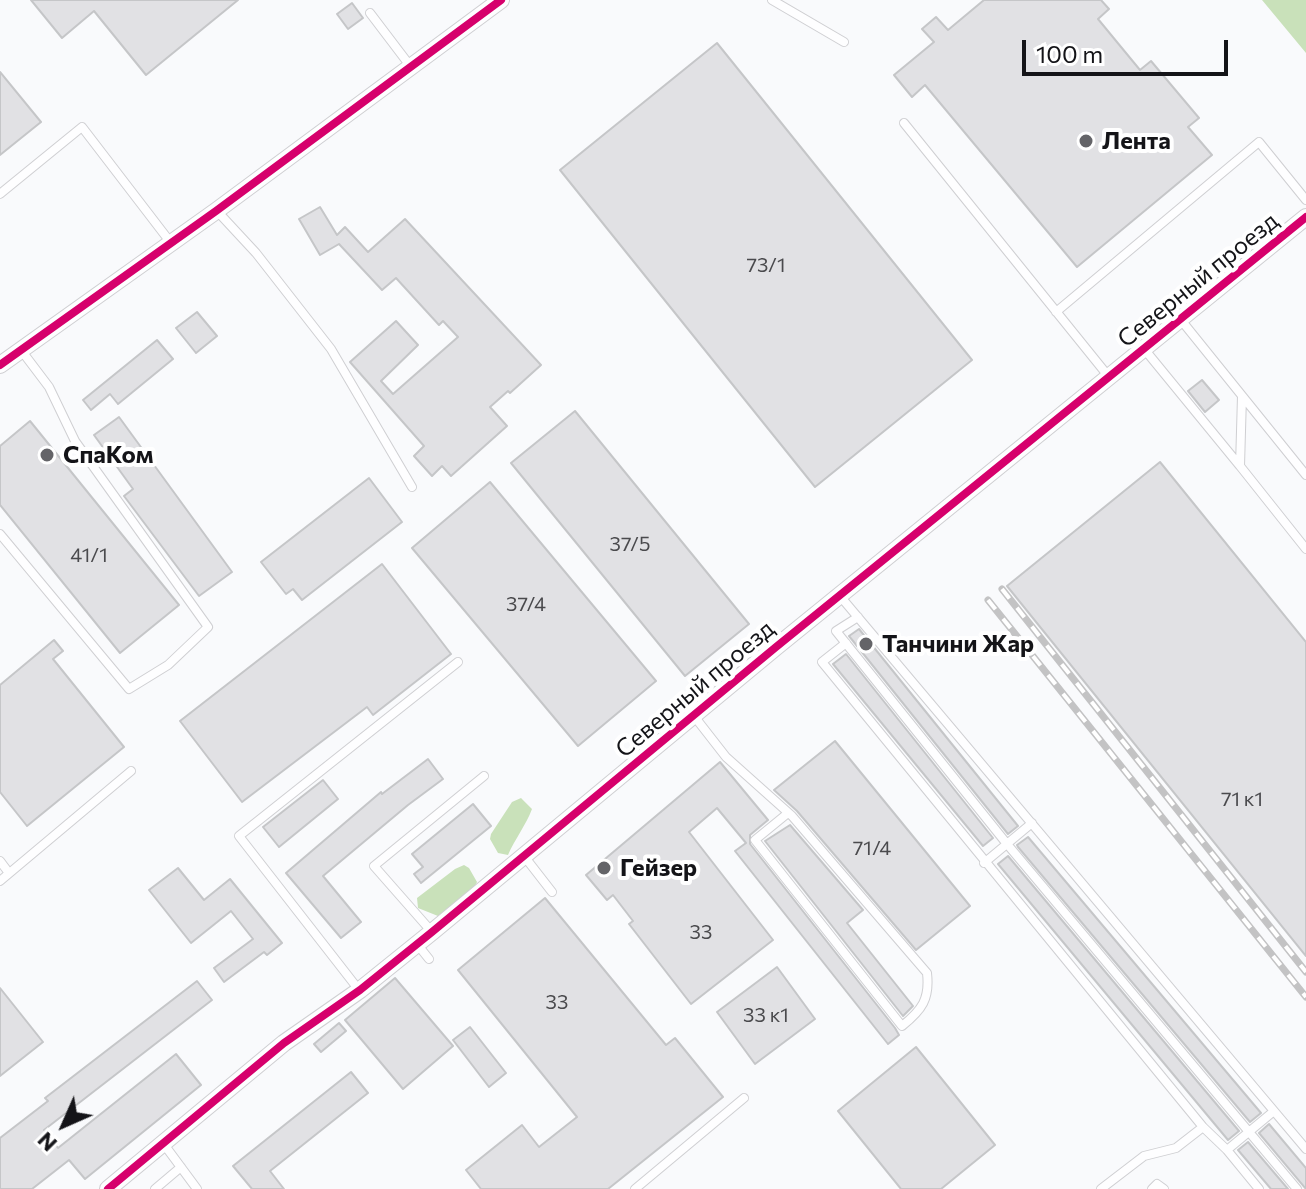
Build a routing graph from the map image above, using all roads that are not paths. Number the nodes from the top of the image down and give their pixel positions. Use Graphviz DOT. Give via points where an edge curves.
graph roads {
  1 [pos="501,0"];
  2 [pos="772,0"];
  3 [pos="370,13"];
  4 [pos="844,42"];
  5 [pos="411,67"];
  6 [pos="904,123"];
  7 [pos="0,194"];
  8 [pos="1306,200"];
  9 [pos="216,211"];
  10 [pos="1306,217"];
  11 [pos="171,243"];
  12 [pos="1056,312"];
  13 [pos="1181,320"];
  14 [pos="21,350"];
  15 [pos="1145,350"];
  16 [pos="0,365"];
  17 [pos="1110,378"];
  18 [pos="1242,395"];
  19 [pos="1240,466"];
  20 [pos="1306,475"];
  21 [pos="412,487"];
  22 [pos="0,534"];
  23 [pos="1306,549"];
  24 [pos="840,596"];
  25 [pos="858,617"];
  26 [pos="846,643"];
  27 [pos="458,662"];
  28 [pos="694,716"];
  29 [pos="131,771"];
  30 [pos="484,776"];
  31 [pos="788,813"];
  32 [pos="1032,823"];
  33 [pos="1007,844"];
  34 [pos="524,856"];
  35 [pos="0,861"];
  36 [pos="984,863"];
  37 [pos="9,873"];
  38 [pos="0,881"];
  39 [pos="552,892"];
  40 [pos="432,932"];
  41 [pos="417,944"];
  42 [pos="429,959"];
  43 [pos="360,990"];
  44 [pos="744,1098"];
  45 [pos="1274,1111"];
  46 [pos="1203,1127"];
  47 [pos="1249,1132"];
  48 [pos="163,1143"];
  49 [pos="1306,1149"];
  50 [pos="1227,1150"];
  51 [pos="181,1167"];
  52 [pos="108,1189"];
  53 [pos="155,1189"];
  54 [pos="197,1189"];
  55 [pos="635,1189"];
  56 [pos="1101,1189"];
  57 [pos="1152,1189"];
  58 [pos="1164,1189"];
  59 [pos="1259,1189"];
  60 [pos="1297,1189"];
  1 -- 5 [label="street"];
  2 -- 4 [label="lane"];
  3 -- 5 [label="lane"];
  5 -- 9 [label="street"];
  6 -- 12 [label="lane"];
  7 -- 11 [label="lane" via="82,127"];
  8 -- 12 [label="lane" via="1259,142"];
  9 -- 11 [label="street"];
  9 -- 21 [label="lane" via="331,349"];
  10 -- 13 [label="street, Северный проезд"];
  11 -- 14 [label="street"];
  12 -- 17 [label="lane"];
  13 -- 15 [label="street, Северный проезд"];
  13 -- 18 [label="lane"];
  14 -- 16 [label="street"];
  14 -- 22 [label="lane" via="49,387 75,441 208,627 168,665 129,689"];
  15 -- 17 [label="street, Северный проезд"];
  15 -- 19 [label="lane"];
  17 -- 24 [label="street, Северный проезд"];
  18 -- 19 [label="lane"];
  18 -- 20 [label="lane"];
  19 -- 23 [label="lane"];
  24 -- 25 [label="lane"];
  24 -- 28 [label="street, Северный проезд"];
  25 -- 26 [label="lane" via="836,631"];
  25 -- 32 [label="lane"];
  26 -- 33 [label="lane"];
  26 -- 36 [label="lane" via="822,662"];
  27 -- 43 [label="lane" via="239,836"];
  28 -- 31 [label="lane" via="726,757"];
  28 -- 34 [label="street, Северный проезд"];
  29 -- 37 [label="lane"];
  30 -- 40 [label="lane" via="374,866"];
  31 -- 31 [label="lane" via="927,973 925,1004 902,1026 755,840"];
  32 -- 33 [label="lane"];
  32 -- 45 [label="lane"];
  33 -- 36 [label="lane"];
  33 -- 47 [label="lane"];
  34 -- 39 [label="lane"];
  34 -- 40 [label="street, Северный проезд"];
  35 -- 37 [label="lane"];
  36 -- 46 [label="lane"];
  37 -- 38 [label="lane"];
  40 -- 41 [label="street, Северный проезд"];
  41 -- 42 [label="lane"];
  41 -- 43 [label="street, Северный проезд"];
  43 -- 48 [label="street, Северный проезд" via="284,1043"];
  44 -- 55 [label="lane"];
  45 -- 47 [label="lane"];
  45 -- 49 [label="lane"];
  46 -- 50 [label="lane"];
  46 -- 56 [label="lane" via="1176,1148 1144,1156"];
  47 -- 50 [label="lane"];
  47 -- 60 [label="lane"];
  48 -- 51 [label="lane"];
  48 -- 52 [label="street, Северный проезд"];
  50 -- 59 [label="lane"];
  51 -- 53 [label="lane"];
  51 -- 54 [label="lane"];
  57 -- 58 [label="lane" via="1157,1184"];
}
